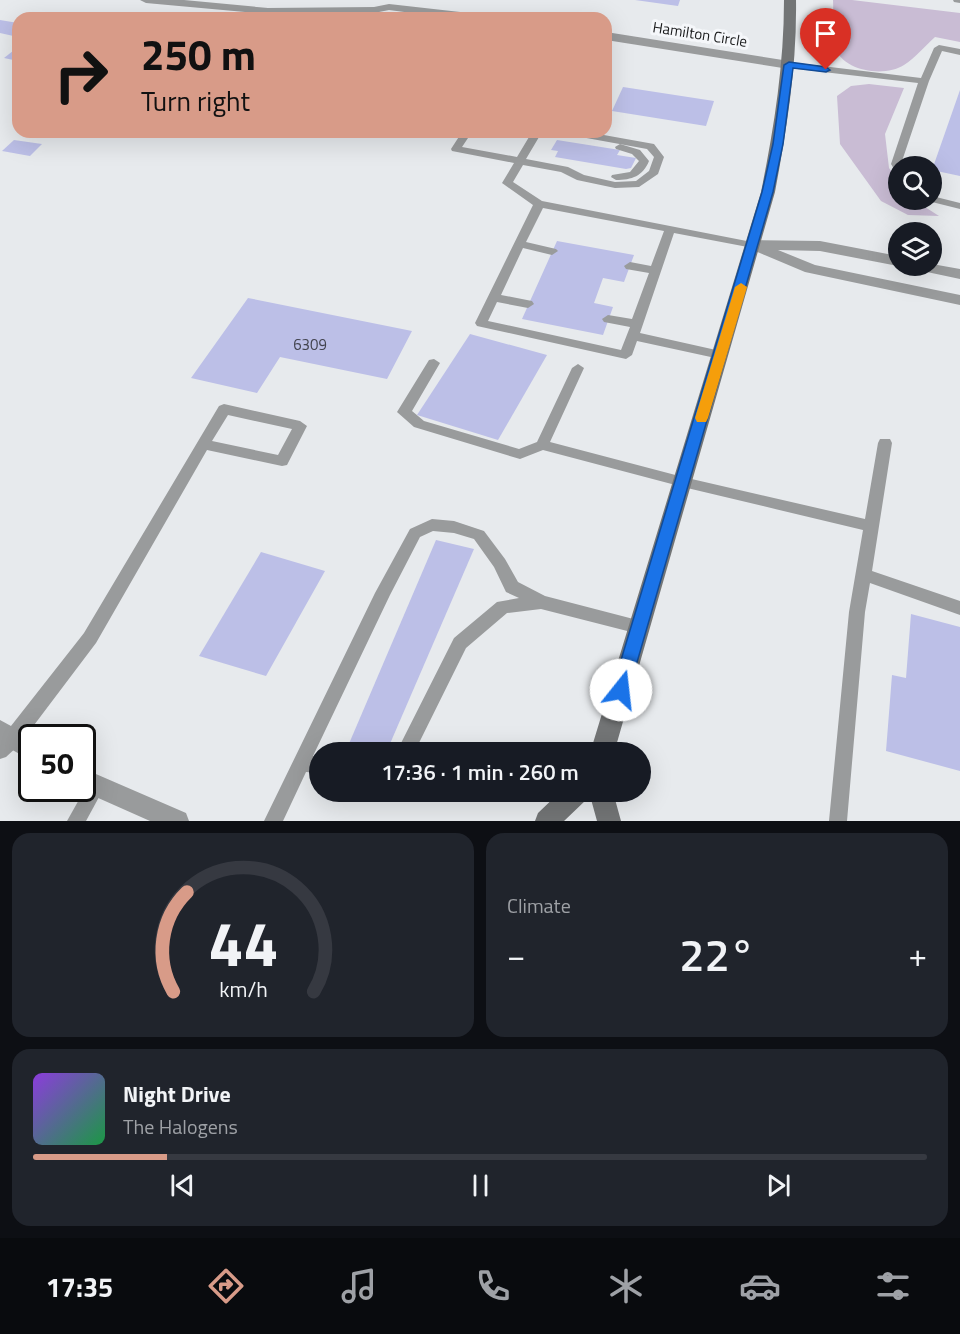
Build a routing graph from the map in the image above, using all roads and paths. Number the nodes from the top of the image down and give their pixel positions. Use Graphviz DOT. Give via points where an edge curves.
graph roads {
  1 [pos="147,0"];
  2 [pos="790,0"];
  3 [pos="391,4"];
  4 [pos="441,12"];
  5 [pos="612,37"];
  6 [pos="960,52"];
  7 [pos="789,65"];
  8 [pos="924,81"];
  9 [pos="463,138"];
  10 [pos="534,138"];
  11 [pos="577,138"];
  12 [pos="603,138"];
  13 [pos="899,156"];
  14 [pos="521,161"];
  15 [pos="564,169"];
  16 [pos="942,202"];
  17 [pos="539,204"];
  18 [pos="960,206"];
  19 [pos="670,229"];
  20 [pos="519,244"];
  21 [pos="753,245"];
  22 [pos="552,251"];
  23 [pos="888,259"];
  24 [pos="630,266"];
  25 [pos="655,270"];
  26 [pos="942,270"];
  27 [pos="960,274"];
  28 [pos="494,297"];
  29 [pos="960,300"];
  30 [pos="528,304"];
  31 [pos="608,319"];
  32 [pos="636,330"];
  33 [pos="720,355"];
  34 [pos="434,363"];
  35 [pos="578,368"];
  36 [pos="885,443"];
  37 [pos="203,444"];
  38 [pos="542,445"];
  39 [pos="683,482"];
  40 [pos="872,526"];
  41 [pos="863,574"];
  42 [pos="541,602"];
  43 [pos="960,608"];
  44 [pos="639,627"];
  45 [pos="410,742"];
  46 [pos="605,742"];
  47 [pos="11,743"];
  48 [pos="301,763"];
  49 [pos="309,764"];
  50 [pos="96,786"];
  51 [pos="82,802"];
  52 [pos="567,802"];
  53 [pos="604,802"];
  54 [pos="76,821"];
  55 [pos="177,821"];
  56 [pos="273,821"];
  57 [pos="547,821"];
  58 [pos="609,821"];
  59 [pos="838,821"];
  1 -- 3 [label="street" via="268,11 374,10"];
  2 -- 7 [label="main road"];
  3 -- 4 [label="street"];
  5 -- 7 [label="street, Hamilton Circle"];
  6 -- 8 [label="lane" via="939,48"];
  7 -- 8 [label="lane"];
  7 -- 21 [label="main road" via="778,144"];
  8 -- 13 [label="lane"];
  9 -- 14 [label="lane" via="456,149"];
  10 -- 14 [label="lane"];
  11 -- 15 [label="lane" via="636,152 644,161 630,177"];
  12 -- 15 [label="lane" via="650,146 659,157 654,172 639,184 615,185 581,178"];
  14 -- 15 [label="lane"];
  14 -- 17 [label="lane" via="507,183"];
  16 -- 18 [label="lane"];
  17 -- 19 [label="lane"];
  17 -- 20 [label="lane"];
  19 -- 21 [label="lane"];
  19 -- 25 [label="lane"];
  20 -- 22 [label="lane"];
  20 -- 28 [label="lane"];
  21 -- 23 [label="street" via="820,246"];
  21 -- 29 [label="street" via="811,269"];
  21 -- 33 [label="main road"];
  24 -- 25 [label="lane"];
  25 -- 32 [label="lane"];
  26 -- 27 [label="street"];
  28 -- 30 [label="lane"];
  28 -- 32 [label="lane" via="482,323 626,355"];
  31 -- 32 [label="lane"];
  32 -- 33 [label="lane"];
  33 -- 39 [label="main road"];
  34 -- 38 [label="lane" via="404,412 419,424 520,454"];
  35 -- 38 [label="lane"];
  36 -- 40 [label="lane"];
  37 -- 37 [label="lane" via="224,409 300,426 282,461"];
  37 -- 47 [label="lane" via="90,638"];
  38 -- 39 [label="lane"];
  39 -- 40 [label="lane"];
  39 -- 44 [label="main road"];
  40 -- 41 [label="lane"];
  41 -- 43 [label="lane"];
  41 -- 59 [label="lane"];
  42 -- 44 [label="lane"];
  42 -- 45 [label="lane" via="503,606 460,643"];
  42 -- 48 [label="lane" via="512,587 479,535 432,525 416,533"];
  44 -- 46 [label="main road"];
  48 -- 49 [label="lane"];
  48 -- 56 [label="lane"];
  50 -- 55 [label="street"];
  51 -- 54 [label="lane"];
  52 -- 57 [label="main road"];
  53 -- 58 [label="main road"];
}
